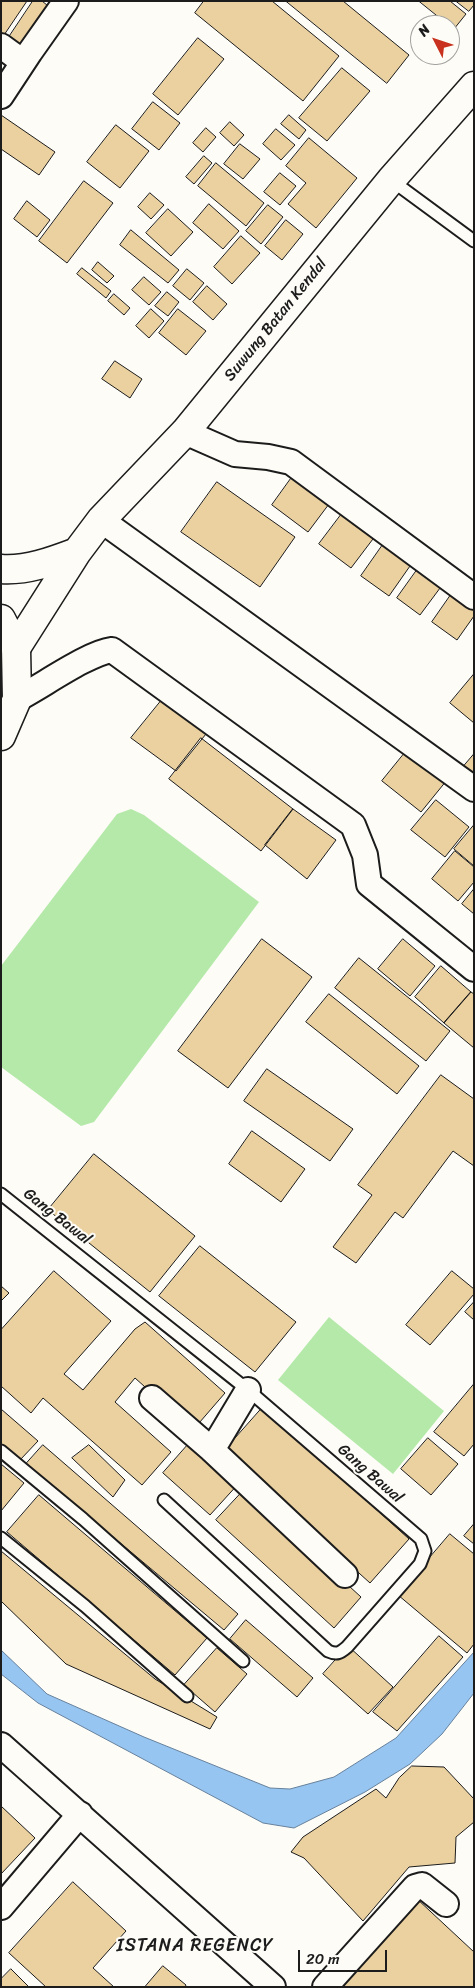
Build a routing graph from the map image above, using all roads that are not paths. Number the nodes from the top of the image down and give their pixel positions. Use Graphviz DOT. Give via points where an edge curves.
graph roads {
  1 [pos="66,1"];
  2 [pos="1,46"];
  3 [pos="23,62"];
  4 [pos="472,91"];
  5 [pos="1,96"];
  6 [pos="391,180"];
  7 [pos="474,242"];
  8 [pos="185,432"];
  9 [pos="102,520"];
  10 [pos="77,552"];
  11 [pos="1,569"];
  12 [pos="474,597"];
  13 [pos="1,619"];
  14 [pos="16,648"];
  15 [pos="17,699"];
  16 [pos="1,736"];
  17 [pos="474,789"];
  18 [pos="474,969"];
  19 [pos="1,1194"];
  20 [pos="248,1390"];
  21 [pos="152,1398"];
  22 [pos="212,1450"];
  23 [pos="1,1451"];
  24 [pos="164,1500"];
  25 [pos="1,1538"];
  26 [pos="346,1575"];
  27 [pos="243,1661"];
  28 [pos="187,1696"];
  29 [pos="1,1745"];
  30 [pos="80,1814"];
  31 [pos="446,1904"];
  32 [pos="1,1907"];
  33 [pos="273,1987"];
  34 [pos="325,1987"];
  1 -- 3 [label="street"];
  2 -- 3 [label="street"];
  3 -- 5 [label="street"];
  4 -- 6 [label="street, Suwung Batan Kendal"];
  6 -- 7 [label="lane"];
  6 -- 8 [label="street, Suwung Batan Kendal"];
  8 -- 9 [label="street, Suwung Batan Kendal"];
  8 -- 12 [label="street" via="235,454 291,462"];
  9 -- 10 [label="street, Suwung Batan Kendal"];
  9 -- 17 [label="street"];
  10 -- 11 [label="street" via="46,563"];
  10 -- 14 [label="street, Suwung Batan Kendal"];
  13 -- 14 [label="street"];
  14 -- 15 [label="street"];
  15 -- 16 [label="street"];
  15 -- 18 [label="street" via="87,660 112,650 353,825 365,855 369,884"];
  19 -- 20 [label="lane, Gang Bawal"];
  20 -- 22 [label="street"];
  20 -- 24 [label="lane, Gang Bawal" via="421,1539 425,1551 420,1564 347,1647 334,1654"];
  21 -- 22 [label="street"];
  22 -- 26 [label="street"];
  23 -- 27 [label="lane"];
  25 -- 28 [label="lane" via="85,1606"];
  29 -- 30 [label="street"];
  30 -- 32 [label="street"];
  30 -- 33 [label="street"];
  31 -- 34 [label="street" via="422,1885 415,1887"];
}
